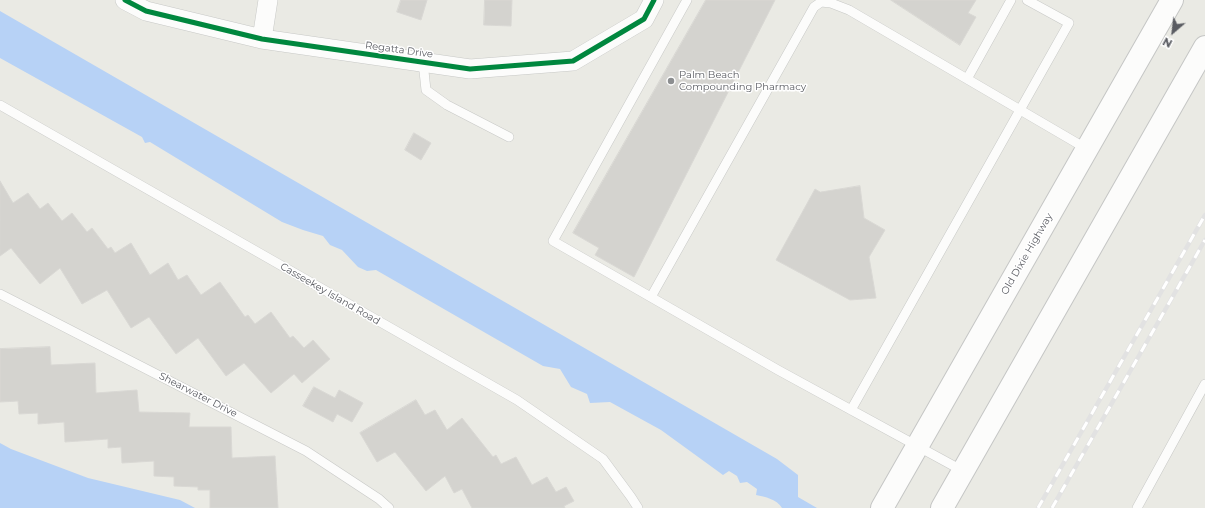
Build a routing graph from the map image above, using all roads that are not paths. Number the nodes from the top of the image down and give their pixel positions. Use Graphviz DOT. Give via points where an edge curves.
graph roads {
  1 [pos="125,0"];
  2 [pos="268,0"];
  3 [pos="654,0"];
  4 [pos="688,0"];
  5 [pos="1012,0"];
  6 [pos="1027,0"];
  7 [pos="1168,3"];
  8 [pos="262,39"];
  9 [pos="1205,47"];
  10 [pos="423,62"];
  11 [pos="967,79"];
  12 [pos="0,105"];
  13 [pos="1020,109"];
  14 [pos="509,137"];
  15 [pos="1087,149"];
  16 [pos="0,294"];
  17 [pos="651,298"];
  18 [pos="1205,384"];
  19 [pos="851,410"];
  20 [pos="918,446"];
  21 [pos="963,471"];
  22 [pos="389,508"];
  23 [pos="638,508"];
  24 [pos="882,508"];
  25 [pos="942,508"];
  26 [pos="1136,508"];
  1 -- 8 [label="street, Regatta Drive" via="146,11"];
  2 -- 8 [label="street"];
  3 -- 10 [label="street, Regatta Drive" via="644,19 573,61 470,69"];
  4 -- 17 [label="lane" via="553,241"];
  5 -- 11 [label="lane"];
  6 -- 13 [label="lane" via="1069,23"];
  7 -- 15 [label="main road, Old Dixie Highway"];
  8 -- 10 [label="street, Regatta Drive"];
  9 -- 21 [label="main road"];
  10 -- 14 [label="lane" via="426,90"];
  11 -- 13 [label="lane"];
  11 -- 17 [label="lane" via="849,10 821,2 814,7"];
  12 -- 23 [label="lane, Casseekey Island Road" via="517,400 603,460"];
  13 -- 15 [label="lane"];
  13 -- 19 [label="lane"];
  15 -- 20 [label="main road, Old Dixie Highway"];
  16 -- 22 [label="lane, Shearwater Drive" via="306,451 379,498"];
  17 -- 19 [label="lane"];
  18 -- 26 [label="lane"];
  19 -- 20 [label="lane"];
  20 -- 21 [label="lane"];
  20 -- 24 [label="main road, Old Dixie Highway"];
  21 -- 25 [label="main road"];
}
